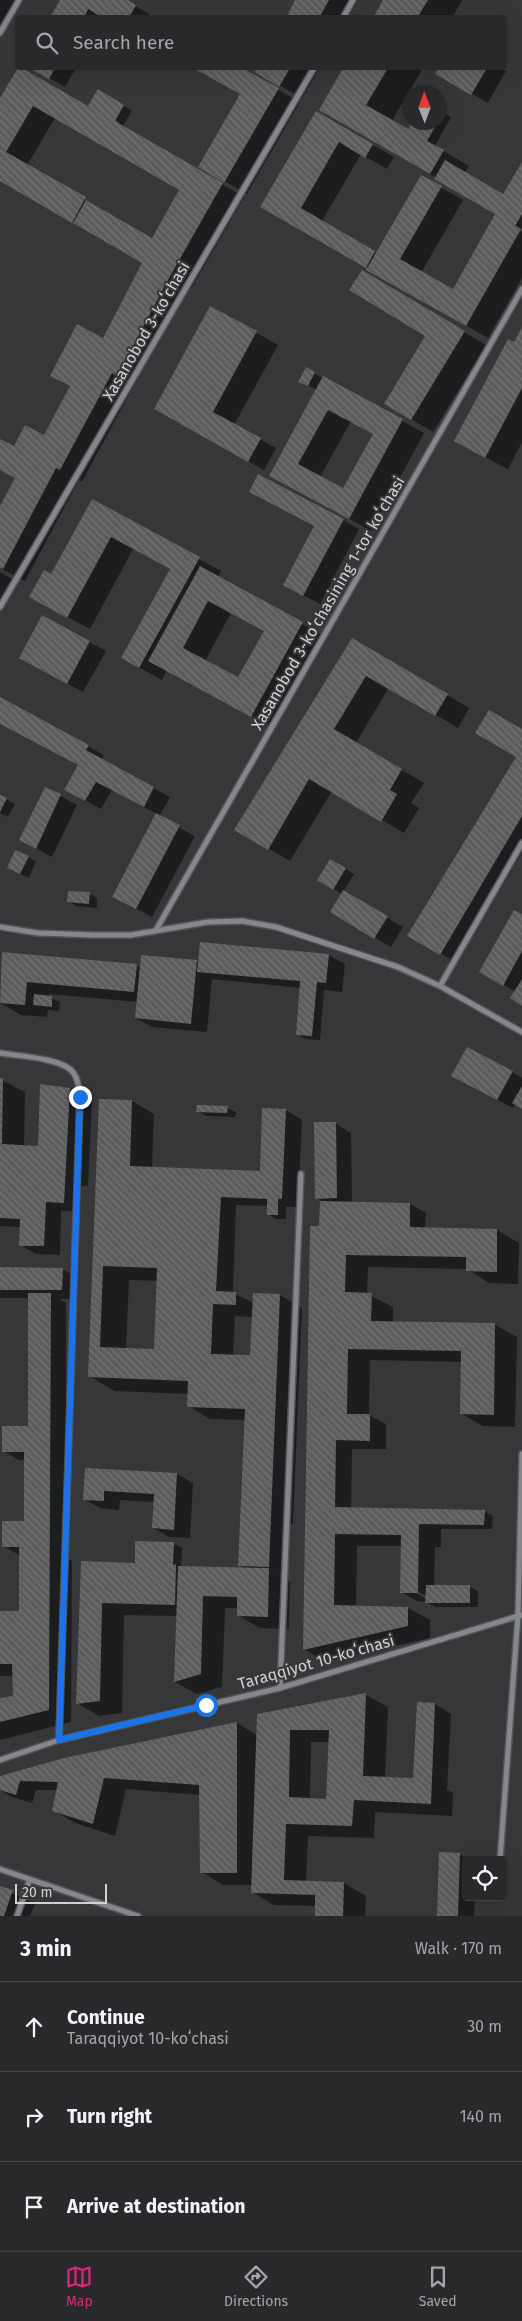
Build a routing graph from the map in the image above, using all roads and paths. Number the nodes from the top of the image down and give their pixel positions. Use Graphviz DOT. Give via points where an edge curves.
graph roads {
  1 [pos="19,0"];
  2 [pos="353,0"];
  3 [pos="345,15"];
  4 [pos="0,33"];
  5 [pos="313,70"];
  6 [pos="522,289"];
  7 [pos="0,607"];
  8 [pos="522,843"];
  9 [pos="0,927"];
  10 [pos="156,930"];
  11 [pos="440,986"];
  12 [pos="522,1032"];
  13 [pos="0,1053"];
  14 [pos="301,1174"];
  15 [pos="522,1454"];
  16 [pos="520,1615"];
  17 [pos="280,1688"];
  18 [pos="59,1740"];
  19 [pos="0,1760"];
  20 [pos="500,1856"];
  21 [pos="0,1869"];
  22 [pos="30,1879"];
  23 [pos="17,1916"];
  24 [pos="138,1916"];
  1 -- 4 [label="street"];
  2 -- 3 [label="street"];
  5 -- 7 [label="street, Xasanobod 3-koʻchasi"];
  6 -- 10 [label="street, Xasanobod 3-koʻchasining 1-tor koʻchasi"];
  8 -- 11 [label="street"];
  9 -- 10 [label="street" via="38,933 95,935 131,935"];
  10 -- 11 [label="street" via="208,922 242,921 276,927 398,967"];
  11 -- 12 [label="street"];
  13 -- 18 [label="street" via="63,1064 73,1073 80,1097"];
  14 -- 17 [label="street"];
  15 -- 16 [label="street"];
  16 -- 17 [label="street, Taraqqiyot 10-koʻchasi"];
  16 -- 20 [label="street"];
  17 -- 18 [label="street, Taraqqiyot 10-koʻchasi"];
  18 -- 19 [label="street, Taraqqiyot 10-koʻchasi"];
  21 -- 22 [label="street"];
  22 -- 23 [label="street"];
  22 -- 24 [label="street"];
}
